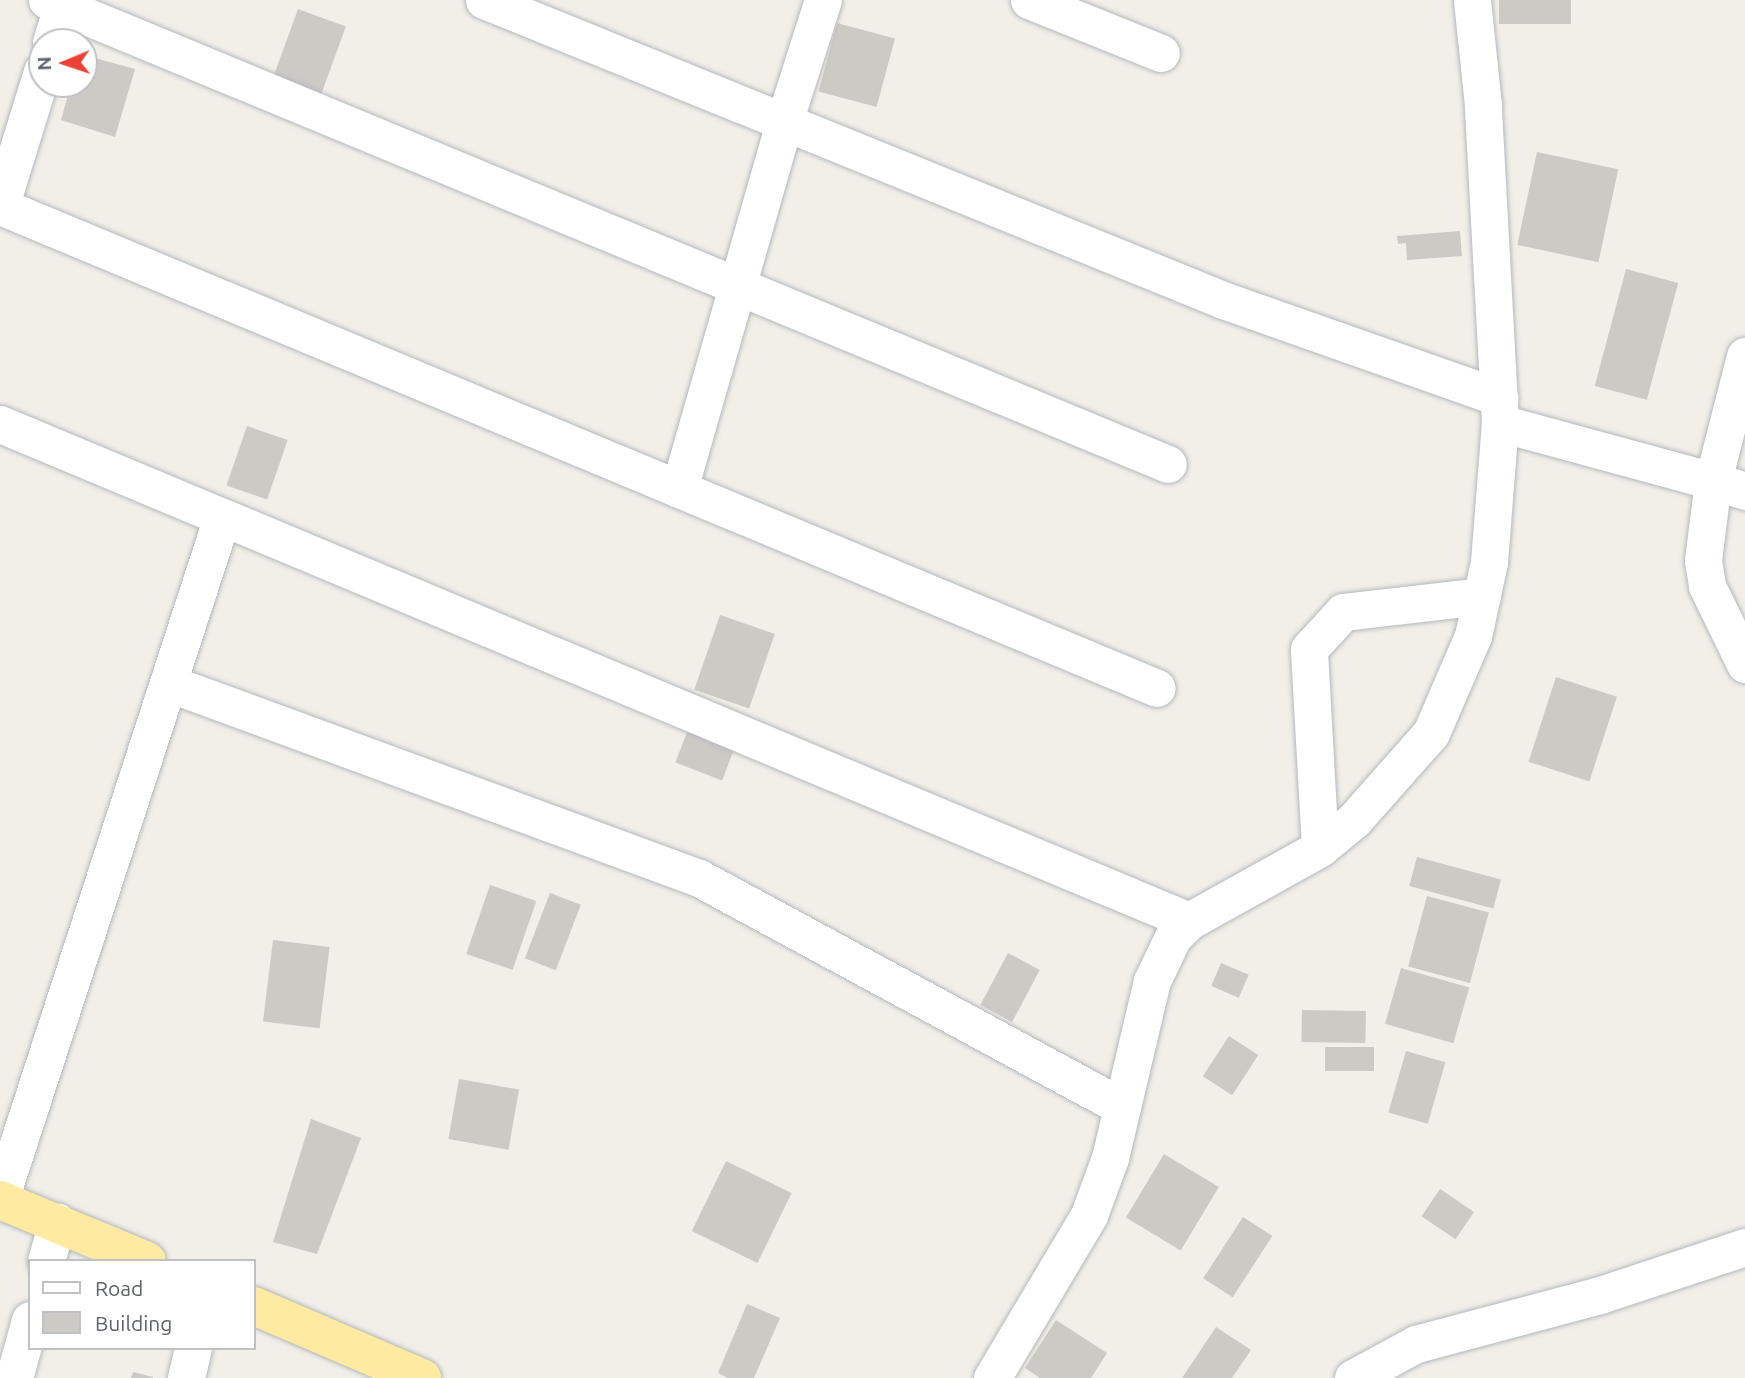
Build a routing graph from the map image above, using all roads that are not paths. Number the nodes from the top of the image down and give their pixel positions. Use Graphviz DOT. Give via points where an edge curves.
graph roads {
  1 [pos="484,0"];
  2 [pos="823,0"];
  3 [pos="1029,0"];
  4 [pos="1472,0"];
  5 [pos="58,3"];
  6 [pos="54,28"];
  7 [pos="1161,53"];
  8 [pos="34,98"];
  9 [pos="784,122"];
  10 [pos="0,206"];
  11 [pos="737,286"];
  12 [pos="1745,356"];
  13 [pos="1500,410"];
  14 [pos="0,424"];
  15 [pos="1168,464"];
  16 [pos="1729,486"];
  17 [pos="679,489"];
  18 [pos="222,517"];
  19 [pos="1482,596"];
  20 [pos="1745,664"];
  21 [pos="168,684"];
  22 [pos="1157,688"];
  23 [pos="1320,848"];
  24 [pos="1189,921"];
  25 [pos="1122,1107"];
  26 [pos="0,1200"];
  27 [pos="57,1222"];
  28 [pos="1745,1247"];
  29 [pos="47,1259"];
  30 [pos="142,1259"];
  31 [pos="256,1307"];
  32 [pos="28,1327"];
  33 [pos="192,1350"];
  34 [pos="399,1373"];
  35 [pos="14,1378"];
  36 [pos="186,1378"];
  37 [pos="992,1378"];
  38 [pos="1353,1378"];
  1 -- 9 [label="street"];
  2 -- 9 [label="street"];
  3 -- 7 [label="street"];
  4 -- 13 [label="street" via="1483,105"];
  5 -- 6 [label="street"];
  5 -- 11 [label="street"];
  8 -- 10 [label="street"];
  9 -- 11 [label="street"];
  9 -- 13 [label="street"];
  10 -- 17 [label="street"];
  11 -- 15 [label="street"];
  11 -- 17 [label="street"];
  12 -- 16 [label="street"];
  13 -- 16 [label="street"];
  13 -- 19 [label="street" via="1489,562"];
  14 -- 18 [label="street"];
  16 -- 20 [label="street" via="1703,560 1716,612"];
  17 -- 22 [label="street"];
  18 -- 21 [label="street"];
  18 -- 24 [label="street"];
  19 -- 23 [label="street" via="1473,636 1432,733 1354,820"];
  19 -- 23 [label="street" via="1343,612 1309,649"];
  21 -- 25 [label="street" via="699,878"];
  21 -- 26 [label="street"];
  23 -- 24 [label="street"];
  24 -- 25 [label="street" via="1173,937 1152,981"];
  25 -- 37 [label="street" via="1089,1215"];
  26 -- 27 [label="highway"];
  27 -- 29 [label="street"];
  27 -- 30 [label="highway"];
  28 -- 38 [label="street" via="1600,1295 1416,1343"];
  31 -- 34 [label="highway"];
  32 -- 35 [label="street"];
  33 -- 36 [label="street"];
}
